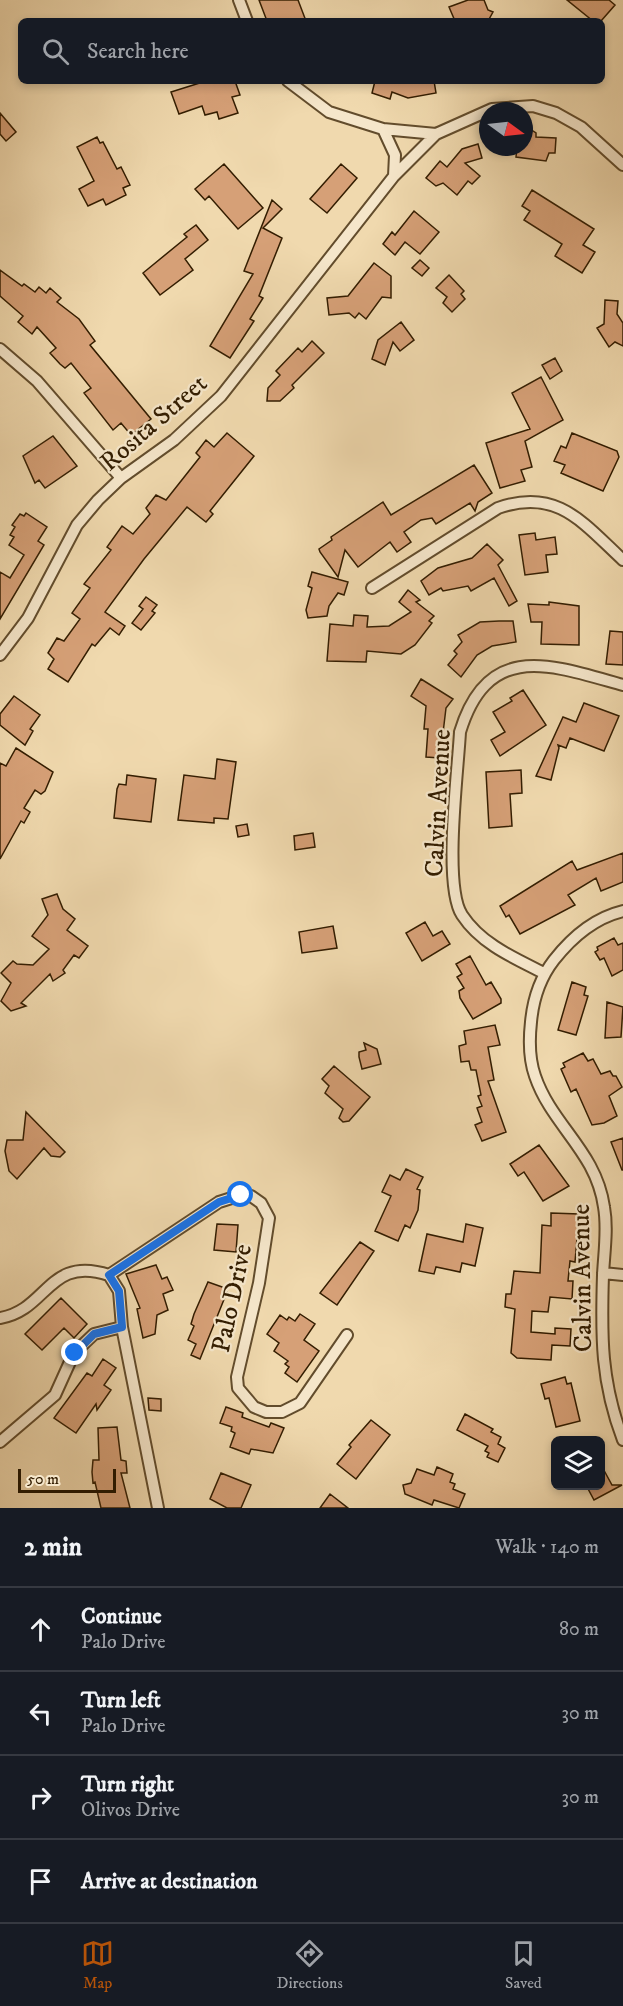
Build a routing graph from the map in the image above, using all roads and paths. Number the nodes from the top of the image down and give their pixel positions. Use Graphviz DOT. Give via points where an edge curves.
graph roads {
  1 [pos="239,0"];
  2 [pos="246,18"];
  3 [pos="292,84"];
  4 [pos="383,129"];
  5 [pos="436,134"];
  6 [pos="623,165"];
  7 [pos="394,176"];
  8 [pos="0,349"];
  9 [pos="121,478"];
  10 [pos="623,560"];
  11 [pos="372,588"];
  12 [pos="0,655"];
  13 [pos="623,685"];
  14 [pos="623,911"];
  15 [pos="544,974"];
  16 [pos="603,1273"];
  17 [pos="109,1275"];
  18 [pos="623,1275"];
  19 [pos="0,1318"];
  20 [pos="122,1327"];
  21 [pos="347,1335"];
  22 [pos="623,1440"];
  23 [pos="0,1442"];
  24 [pos="158,1508"];
  1 -- 2 [label="street"];
  3 -- 4 [label="street" via="329,112"];
  4 -- 5 [label="street"];
  4 -- 7 [label="street" via="395,155"];
  5 -- 6 [label="street" via="492,108 533,106 556,112 581,127"];
  5 -- 7 [label="street, Rosita Street"];
  7 -- 9 [label="street, Rosita Street" via="221,396 174,440"];
  8 -- 9 [label="street" via="37,381"];
  9 -- 12 [label="street, Rosita Street" via="77,525 28,618"];
  10 -- 11 [label="street" via="573,514 559,506 519,500 498,508"];
  13 -- 15 [label="street, Calvin Avenue" via="556,666 531,664 510,668 490,678 477,693 460,732 452,877 461,913 497,948"];
  14 -- 15 [label="street" via="581,932"];
  15 -- 16 [label="street, Calvin Avenue" via="529,1042 535,1077 555,1115 591,1163 601,1187 605,1212"];
  16 -- 18 [label="street"];
  16 -- 22 [label="street, Calvin Avenue" via="601,1340 609,1404"];
  17 -- 19 [label="street" via="80,1269 62,1276 26,1306"];
  17 -- 20 [label="street" via="119,1291"];
  17 -- 21 [label="street, Palo Drive" via="219,1202 251,1196 261,1203 269,1218 259,1283 237,1377 242,1397 266,1412 290,1410 300,1403"];
  20 -- 23 [label="street" via="94,1334 75,1353 55,1395"];
  20 -- 24 [label="street"];
}
